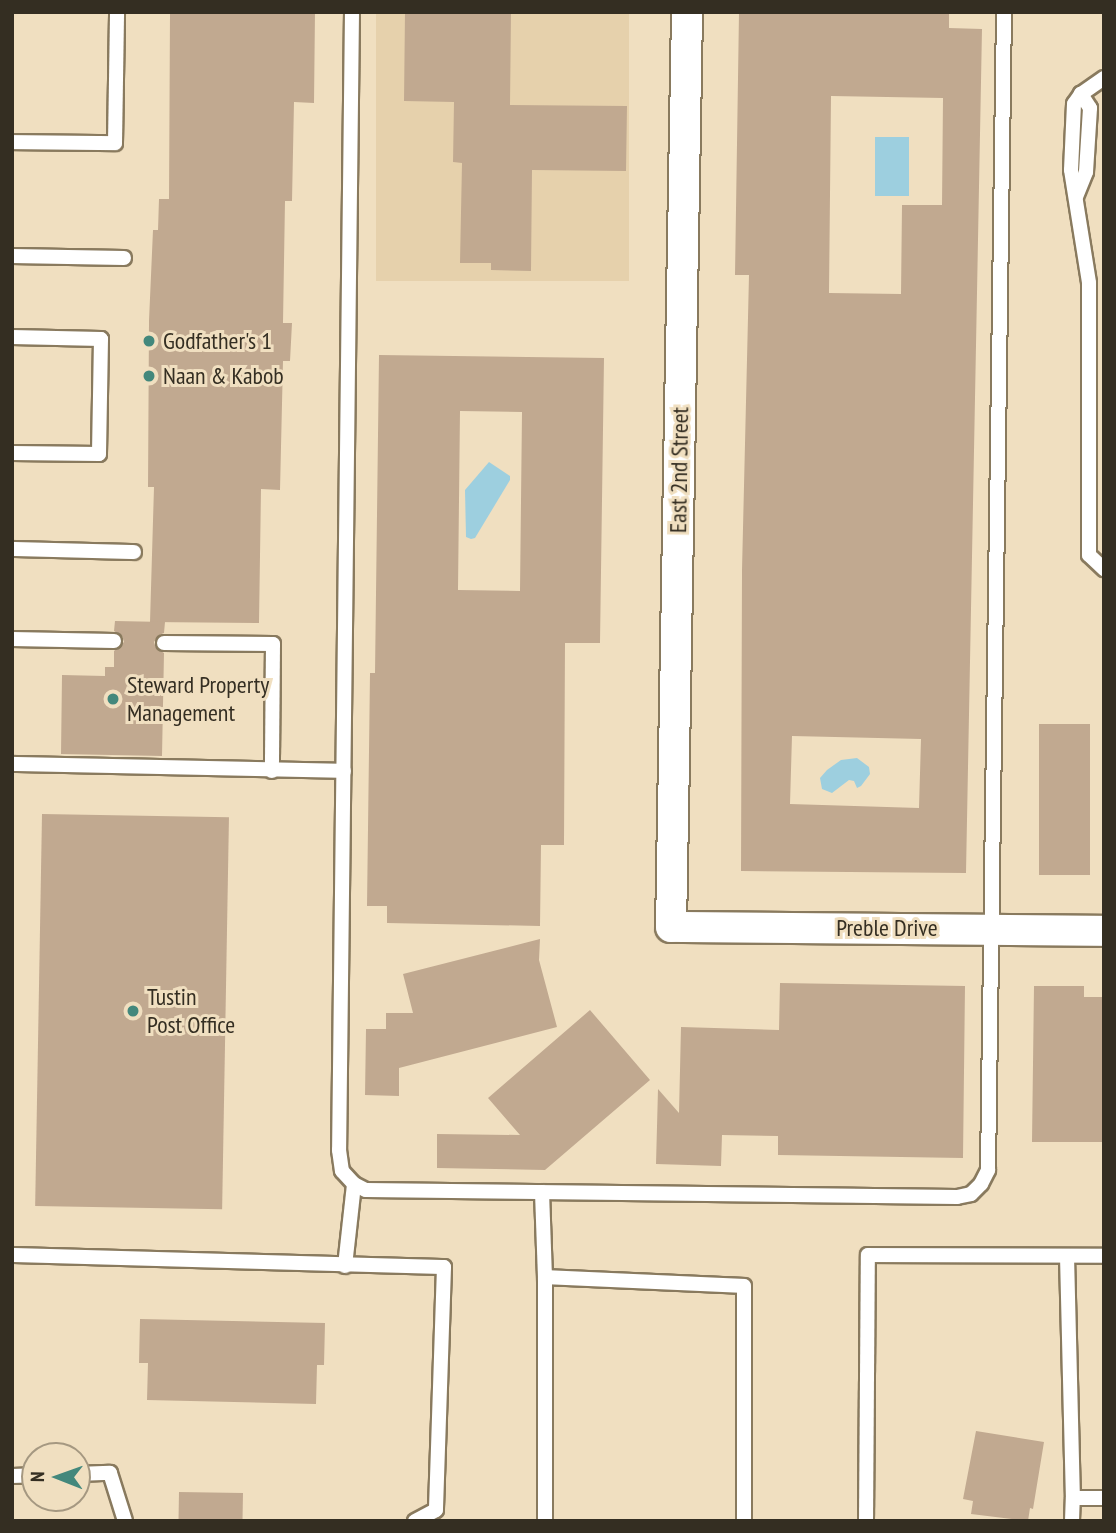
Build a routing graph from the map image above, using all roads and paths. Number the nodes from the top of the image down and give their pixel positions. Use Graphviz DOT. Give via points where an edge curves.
graph roads {
  1 [pos="117,12"];
  2 [pos="352,12"];
  3 [pos="687,12"];
  4 [pos="1004,12"];
  5 [pos="1104,78"];
  6 [pos="12,142"];
  7 [pos="12,256"];
  8 [pos="124,258"];
  9 [pos="12,337"];
  10 [pos="12,453"];
  11 [pos="12,549"];
  12 [pos="134,552"];
  13 [pos="1104,569"];
  14 [pos="12,639"];
  15 [pos="114,641"];
  16 [pos="164,643"];
  17 [pos="12,764"];
  18 [pos="272,771"];
  19 [pos="344,771"];
  20 [pos="671,927"];
  21 [pos="991,929"];
  22 [pos="1104,931"];
  23 [pos="354,1184"];
  24 [pos="542,1192"];
  25 [pos="12,1255"];
  26 [pos="1067,1256"];
  27 [pos="1104,1256"];
  28 [pos="345,1266"];
  29 [pos="545,1277"];
  30 [pos="91,1474"];
  31 [pos="1073,1498"];
  32 [pos="1104,1498"];
  33 [pos="440,1516"];
  34 [pos="125,1521"];
  35 [pos="415,1521"];
  36 [pos="545,1521"];
  37 [pos="744,1521"];
  38 [pos="866,1521"];
  39 [pos="1072,1521"];
  1 -- 6 [label="lane" via="115,143"];
  2 -- 19 [label="lane"];
  3 -- 20 [label="street, East 2nd Street"];
  4 -- 21 [label="lane"];
  5 -- 13 [label="lane" via="1080,94 1090,108 1086,172 1076,197 1089,283 1089,555"];
  7 -- 8 [label="lane"];
  9 -- 10 [label="lane" via="101,339 99,454"];
  11 -- 12 [label="lane"];
  14 -- 15 [label="lane"];
  16 -- 18 [label="lane" via="273,644"];
  17 -- 18 [label="lane"];
  18 -- 19 [label="lane"];
  19 -- 23 [label="lane" via="339,1150 342,1171"];
  20 -- 21 [label="street, Preble Drive"];
  21 -- 22 [label="street, Preble Drive"];
  21 -- 24 [label="lane" via="988,1170 971,1194"];
  23 -- 24 [label="lane" via="366,1190"];
  23 -- 28 [label="lane"];
  24 -- 29 [label="lane"];
  25 -- 28 [label="lane"];
  26 -- 27 [label="lane"];
  26 -- 31 [label="lane"];
  26 -- 38 [label="lane" via="868,1255"];
  28 -- 33 [label="lane" via="444,1267"];
  29 -- 36 [label="lane"];
  29 -- 37 [label="lane" via="744,1286"];
  30 -- 34 [label="lane" via="110,1474"];
  31 -- 32 [label="lane"];
  31 -- 39 [label="lane"];
  33 -- 35 [label="lane"];
}
